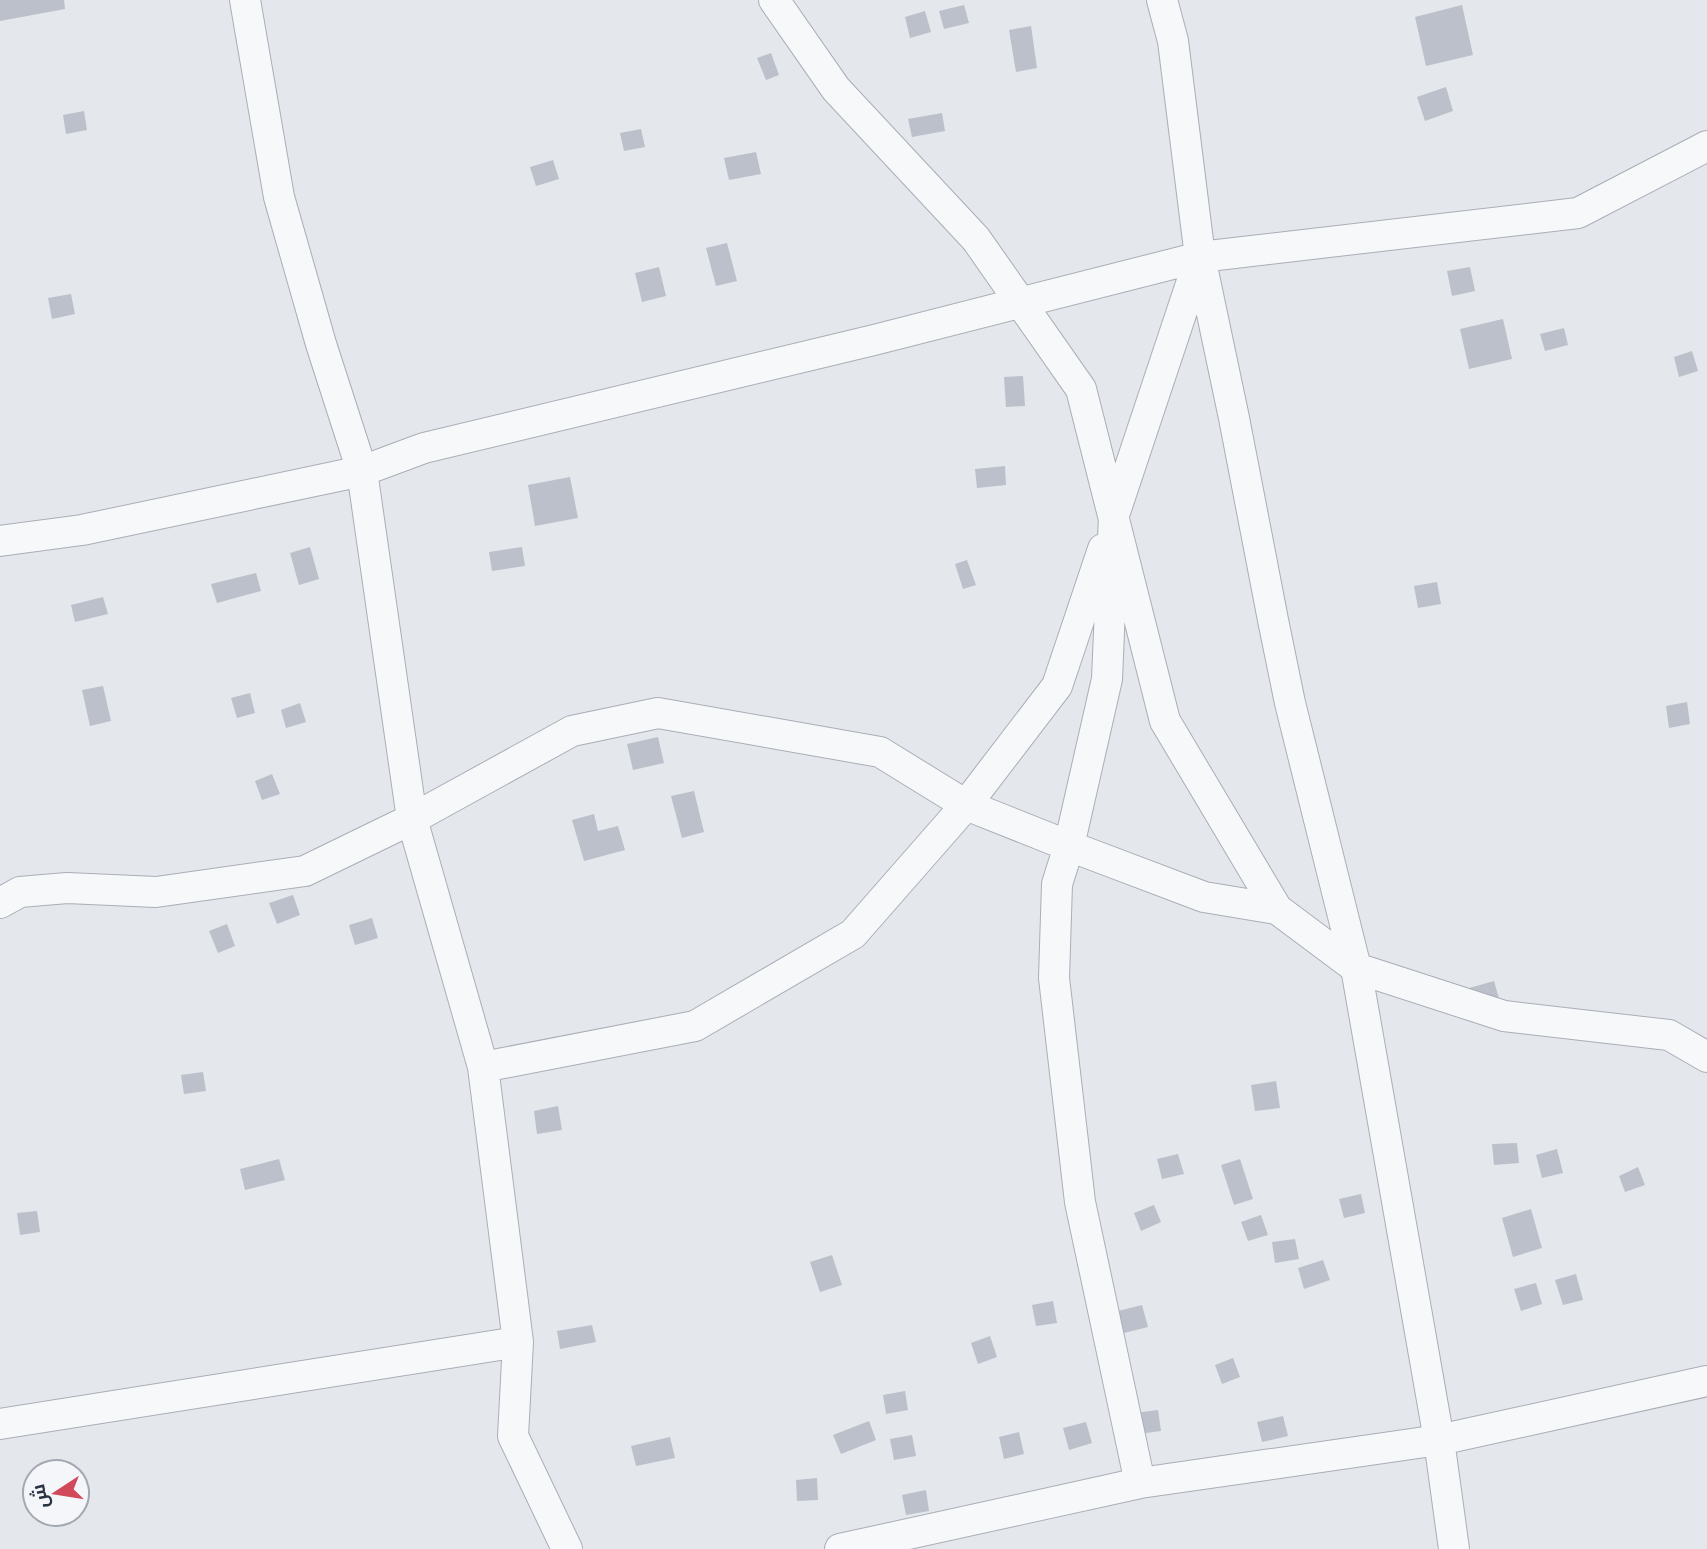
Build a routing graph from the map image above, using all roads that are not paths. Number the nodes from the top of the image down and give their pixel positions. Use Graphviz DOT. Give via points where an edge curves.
graph roads {
  1 [pos="245,0"];
  2 [pos="774,0"];
  3 [pos="1162,0"];
  4 [pos="1707,146"];
  5 [pos="1200,257"];
  6 [pos="1021,302"];
  7 [pos="362,471"];
  8 [pos="1114,515"];
  9 [pos="0,541"];
  10 [pos="966,804"];
  11 [pos="412,819"];
  12 [pos="1069,846"];
  13 [pos="0,902"];
  14 [pos="1277,909"];
  15 [pos="1356,968"];
  16 [pos="1707,1057"];
  17 [pos="482,1067"];
  18 [pos="518,1342"];
  19 [pos="1707,1381"];
  20 [pos="0,1424"];
  21 [pos="1439,1440"];
  22 [pos="1140,1483"];
  23 [pos="966,1535"];
  24 [pos="568,1549"];
  25 [pos="840,1549"];
  26 [pos="1454,1549"];
  1 -- 7 [label="street" via="279,197"];
  2 -- 6 [label="street" via="836,89 976,239"];
  3 -- 5 [label="street" via="1173,41"];
  4 -- 5 [label="street" via="1578,213"];
  5 -- 6 [label="street"];
  5 -- 8 [label="street"];
  5 -- 15 [label="street" via="1288,691"];
  6 -- 7 [label="street" via="424,448"];
  6 -- 8 [label="street" via="1081,389"];
  7 -- 9 [label="street" via="82,530"];
  7 -- 11 [label="street"];
  8 -- 10 [label="street" via="1057,686"];
  8 -- 12 [label="street" via="1107,679"];
  8 -- 14 [label="street" via="1165,721"];
  10 -- 11 [label="street" via="880,752 658,713 572,731"];
  10 -- 12 [label="street"];
  10 -- 17 [label="street" via="853,934 695,1026"];
  11 -- 13 [label="street" via="305,871 156,892 67,888 20,892"];
  11 -- 17 [label="street"];
  12 -- 14 [label="street" via="1204,897"];
  12 -- 22 [label="street" via="1057,884 1056,991 1080,1202"];
  14 -- 15 [label="street"];
  15 -- 16 [label="street" via="1504,1016 1669,1035"];
  15 -- 21 [label="street"];
  17 -- 18 [label="street"];
  18 -- 20 [label="street"];
  18 -- 24 [label="street" via="513,1436"];
  19 -- 21 [label="street"];
  21 -- 22 [label="street"];
  21 -- 26 [label="street"];
  22 -- 23 [label="street"];
  23 -- 25 [label="street"];
}
